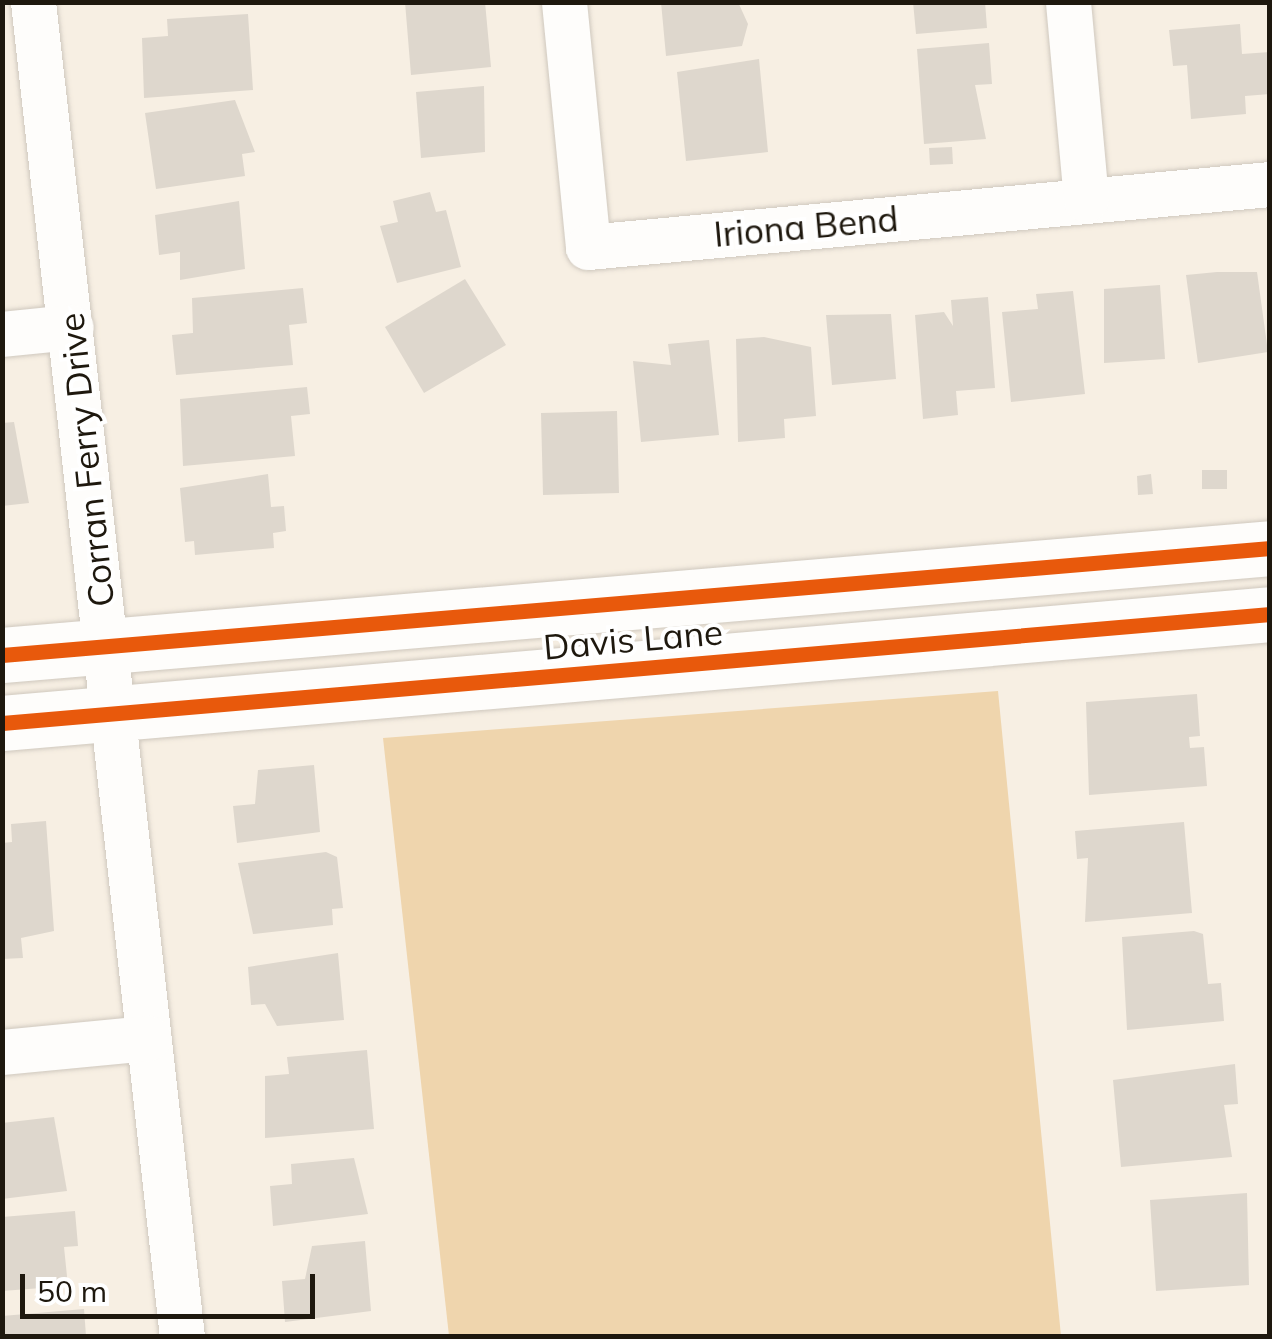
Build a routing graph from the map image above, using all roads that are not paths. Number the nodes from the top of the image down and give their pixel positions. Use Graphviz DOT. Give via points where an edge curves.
graph roads {
  1 [pos="33,2"];
  2 [pos="564,2"];
  3 [pos="1068,2"];
  4 [pos="1270,184"];
  5 [pos="1086,199"];
  6 [pos="71,327"];
  7 [pos="2,334"];
  8 [pos="1268,564"];
  9 [pos="1270,614"];
  10 [pos="107,647"];
  11 [pos="2,655"];
  12 [pos="114,714"];
  13 [pos="2,723"];
  14 [pos="148,1038"];
  15 [pos="2,1052"];
  16 [pos="182,1336"];
  1 -- 6 [label="street, Corran Ferry Drive"];
  2 -- 5 [label="street, Iriona Bend" via="588,247"];
  3 -- 5 [label="street"];
  4 -- 5 [label="street, Iriona Bend"];
  6 -- 7 [label="street"];
  6 -- 10 [label="street, Corran Ferry Drive"];
  8 -- 10 [label="main road, Davis Lane"];
  9 -- 12 [label="main road, Davis Lane"];
  10 -- 11 [label="main road, Davis Lane"];
  10 -- 12 [label="street, Corran Ferry Drive"];
  12 -- 13 [label="main road, Davis Lane"];
  12 -- 14 [label="street, Corran Ferry Drive"];
  14 -- 15 [label="street"];
  14 -- 16 [label="street, Corran Ferry Drive"];
}
